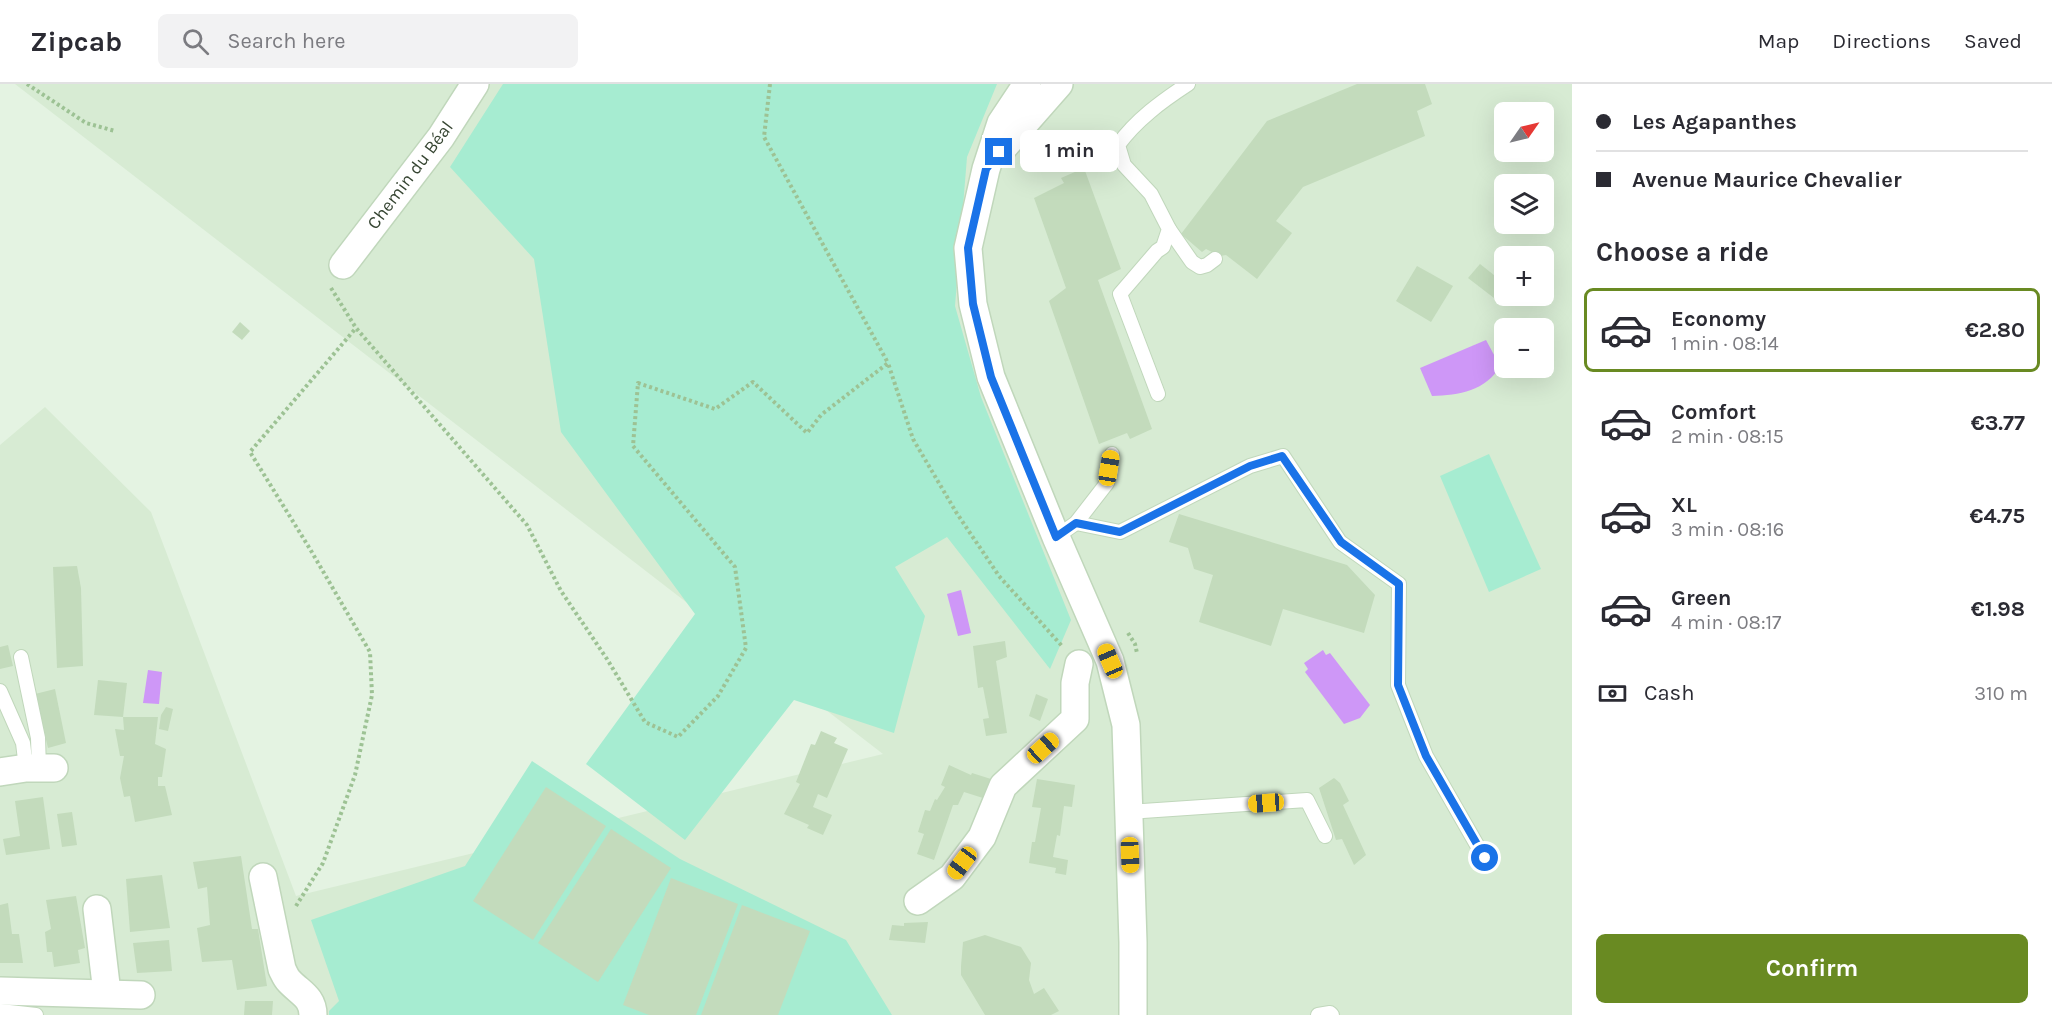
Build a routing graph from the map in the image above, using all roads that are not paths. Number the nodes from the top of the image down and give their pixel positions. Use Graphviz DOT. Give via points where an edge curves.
graph roads {
  1 [pos="475,84"];
  2 [pos="1027,84"];
  3 [pos="1059,84"];
  4 [pos="1188,84"];
  5 [pos="986,169"];
  6 [pos="1169,229"];
  7 [pos="1215,259"];
  8 [pos="335,273"];
  9 [pos="1158,394"];
  10 [pos="1112,454"];
  11 [pos="1066,530"];
  12 [pos="21,657"];
  13 [pos="1110,661"];
  14 [pos="1079,664"];
  15 [pos="0,691"];
  16 [pos="30,769"];
  17 [pos="1128,812"];
  18 [pos="1325,836"];
  19 [pos="1485,858"];
  20 [pos="262,877"];
  21 [pos="918,901"];
  22 [pos="96,909"];
  23 [pos="0,990"];
  24 [pos="107,993"];
  25 [pos="141,995"];
  26 [pos="0,1011"];
  27 [pos="36,1015"];
  28 [pos="313,1015"];
  29 [pos="1133,1015"];
  30 [pos="1318,1015"];
  31 [pos="1332,1015"];
  1 -- 8 [label="street, Chemin du Béal" via="441,137"];
  2 -- 5 [label="street" via="1001,123"];
  3 -- 5 [label="street"];
  4 -- 6 [label="lane" via="1129,130 1118,145 1124,165 1151,194"];
  5 -- 11 [label="street" via="968,248 973,304 991,377"];
  6 -- 7 [label="lane" via="1192,262 1200,267"];
  6 -- 9 [label="lane" via="1163,247 1120,294"];
  10 -- 11 [label="lane" via="1107,483"];
  11 -- 13 [label="street"];
  11 -- 19 [label="lane" via="1120,532 1250,466 1282,456 1341,542 1399,584 1398,685 1426,756"];
  12 -- 16 [label="lane" via="38,738"];
  13 -- 14 [label="lane"];
  13 -- 17 [label="street" via="1126,725"];
  14 -- 21 [label="street" via="1075,719 1003,786 982,837 952,876"];
  15 -- 16 [label="lane"];
  17 -- 18 [label="lane" via="1307,800"];
  17 -- 29 [label="street"];
  20 -- 28 [label="street" via="282,969 288,980 307,996"];
  22 -- 24 [label="street"];
  23 -- 24 [label="street"];
  24 -- 25 [label="street"];
  26 -- 27 [label="lane"];
  30 -- 31 [label="lane"];
}
